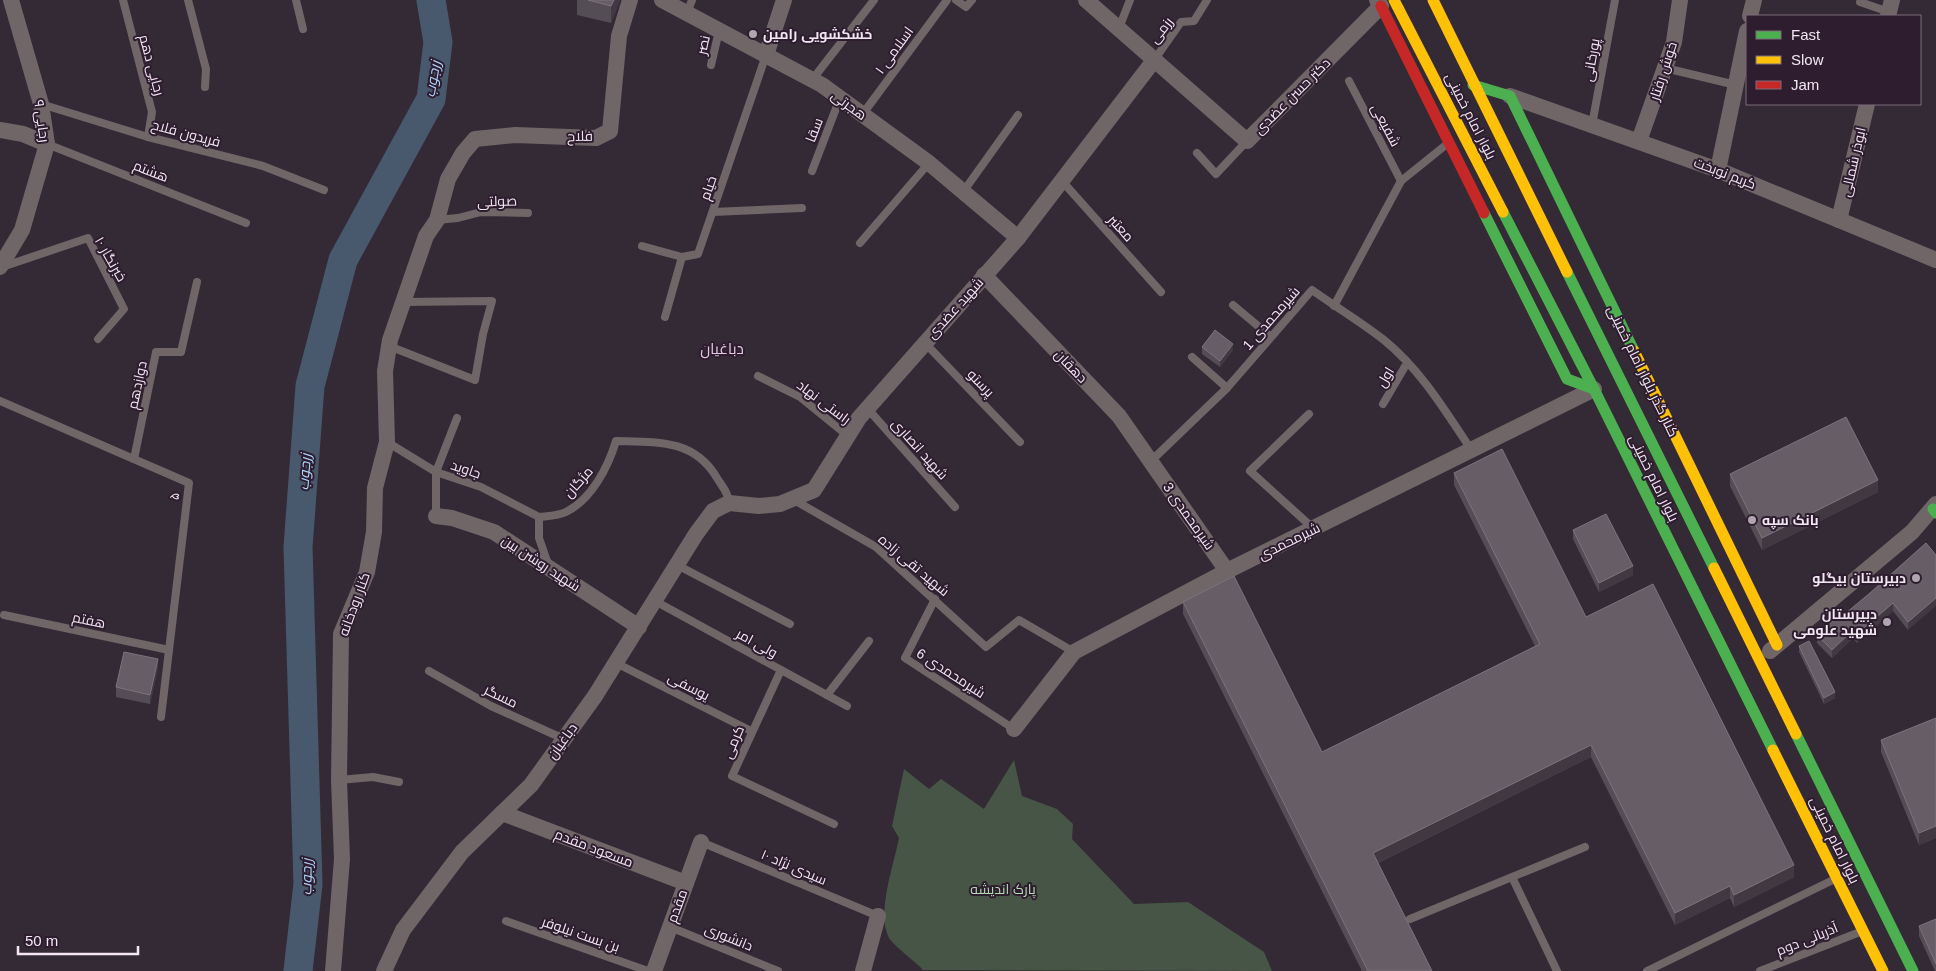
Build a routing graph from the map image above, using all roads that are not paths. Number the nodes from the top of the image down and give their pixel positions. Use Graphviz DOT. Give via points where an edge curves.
graph roads {
  1 [pos="11,0"];
  2 [pos="123,0"];
  3 [pos="188,0"];
  4 [pos="296,0"];
  5 [pos="630,0"];
  6 [pos="662,0"];
  7 [pos="784,0"];
  8 [pos="874,0"];
  9 [pos="946,0"];
  10 [pos="956,0"];
  11 [pos="972,0"];
  12 [pos="1086,0"];
  13 [pos="1130,0"];
  14 [pos="1207,0"];
  15 [pos="1433,0"];
  16 [pos="1615,0"];
  17 [pos="1680,0"];
  18 [pos="1754,0"];
  19 [pos="1382,1"];
  20 [pos="1860,2"];
  21 [pos="689,7"];
  22 [pos="1890,9"];
  23 [pos="1750,15"];
  24 [pos="1120,28"];
  25 [pos="303,29"];
  26 [pos="719,30"];
  27 [pos="1746,36"];
  28 [pos="766,55"];
  29 [pos="1155,59"];
  30 [pos="712,65"];
  31 [pos="1665,68"];
  32 [pos="812,80"];
  33 [pos="1349,81"];
  34 [pos="1473,85"];
  35 [pos="1736,85"];
  36 [pos="205,87"];
  37 [pos="1510,96"];
  38 [pos="840,98"];
  39 [pos="41,104"];
  40 [pos="1867,105"];
  41 [pos="862,115"];
  42 [pos="1018,115"];
  43 [pos="1592,125"];
  44 [pos="0,130"];
  45 [pos="148,137"];
  46 [pos="475,138"];
  47 [pos="1247,141"];
  48 [pos="1639,141"];
  49 [pos="1448,143"];
  50 [pos="47,144"];
  51 [pos="1197,153"];
  52 [pos="929,163"];
  53 [pos="1718,170"];
  54 [pos="812,171"];
  55 [pos="1062,180"];
  56 [pos="1401,181"];
  57 [pos="324,190"];
  58 [pos="963,192"];
  59 [pos="802,208"];
  60 [pos="713,212"];
  61 [pos="528,213"];
  62 [pos="437,220"];
  63 [pos="1839,220"];
  64 [pos="246,223"];
  65 [pos="1018,238"];
  66 [pos="860,242"];
  67 [pos="642,246"];
  68 [pos="682,257"];
  69 [pos="1936,260"];
  70 [pos="0,268"];
  71 [pos="984,275"];
  72 [pos="197,282"];
  73 [pos="1162,292"];
  74 [pos="402,302"];
  75 [pos="1232,306"];
  76 [pos="1334,306"];
  77 [pos="665,317"];
  78 [pos="1271,337"];
  79 [pos="98,339"];
  80 [pos="924,342"];
  81 [pos="389,346"];
  82 [pos="1192,357"];
  83 [pos="1408,364"];
  84 [pos="758,376"];
  85 [pos="1227,388"];
  86 [pos="1594,388"];
  87 [pos="0,401"];
  88 [pos="1383,404"];
  89 [pos="867,408"];
  90 [pos="1309,414"];
  91 [pos="457,418"];
  92 [pos="848,436"];
  93 [pos="387,442"];
  94 [pos="1020,442"];
  95 [pos="1472,451"];
  96 [pos="134,459"];
  97 [pos="1151,462"];
  98 [pos="436,472"];
  99 [pos="792,499"];
  100 [pos="729,503"];
  101 [pos="955,507"];
  102 [pos="1935,509"];
  103 [pos="436,516"];
  104 [pos="539,517"];
  105 [pos="1314,529"];
  106 [pos="678,564"];
  107 [pos="549,568"];
  108 [pos="1228,571"];
  109 [pos="935,599"];
  110 [pos="655,601"];
  111 [pos="4,614"];
  112 [pos="790,624"];
  113 [pos="638,627"];
  114 [pos="869,641"];
  115 [pos="1777,645"];
  116 [pos="169,650"];
  117 [pos="1074,652"];
  118 [pos="1758,660"];
  119 [pos="616,663"];
  120 [pos="781,670"];
  121 [pos="429,671"];
  122 [pos="827,695"];
  123 [pos="847,706"];
  124 [pos="161,717"];
  125 [pos="1014,729"];
  126 [pos="751,731"];
  127 [pos="564,739"];
  128 [pos="339,780"];
  129 [pos="399,782"];
  130 [pos="502,813"];
  131 [pos="834,824"];
  132 [pos="701,842"];
  133 [pos="1586,847"];
  134 [pos="1512,878"];
  135 [pos="1837,878"];
  136 [pos="686,883"];
  137 [pos="878,916"];
  138 [pos="1410,919"];
  139 [pos="506,921"];
  140 [pos="670,927"];
  141 [pos="1863,931"];
  142 [pos="333,971"];
  143 [pos="384,971"];
  144 [pos="648,971"];
  145 [pos="654,971"];
  146 [pos="778,971"];
  147 [pos="863,971"];
  148 [pos="1557,971"];
  149 [pos="1647,971"];
  150 [pos="1760,971"];
  151 [pos="1883,971"];
  152 [pos="1913,971"];
  1 -- 39 [label="street, رجایی ۹"];
  2 -- 45 [label="lane, رجایی دهم" via="152,112"];
  3 -- 36 [label="lane" via="206,69"];
  4 -- 25 [label="lane"];
  5 -- 46 [label="street, فلاح" via="619,36 610,131 596,138 514,135"];
  6 -- 21 [label="street, هجرتی"];
  7 -- 28 [label="street"];
  8 -- 32 [label="lane"];
  9 -- 41 [label="lane, اسلامی ۱"];
  10 -- 11 [label="lane" via="966,7"];
  12 -- 24 [label="street, دکتر حسن عضدی"];
  13 -- 24 [label="lane"];
  14 -- 29 [label="lane, رزمی" via="1194,21 1181,22"];
  15 -- 34 [label="main road, بلوار امام خمینی"];
  16 -- 43 [label="lane, پورخانی"];
  17 -- 31 [label="street, خوش رفتار" via="1674,42"];
  18 -- 23 [label="street"];
  19 -- 47 [label="street, دکتر حسن عضدی"];
  19 -- 49 [label="main road"];
  19 -- 86 [label="main road, بلوار امام خمینی"];
  20 -- 22 [label="lane"];
  21 -- 26 [label="street, هجرتی"];
  24 -- 29 [label="street, دکتر حسن عضدی"];
  26 -- 28 [label="street, هجرتی"];
  26 -- 30 [label="lane, نصر"];
  27 -- 35 [label="street"];
  28 -- 32 [label="street, هجرتی"];
  28 -- 60 [label="lane, خیام"];
  29 -- 47 [label="street, دکتر حسن عضدی"];
  29 -- 55 [label="street, شهید عضدی"];
  31 -- 35 [label="lane"];
  31 -- 48 [label="street, خوش رفتار"];
  32 -- 38 [label="street, هجرتی"];
  33 -- 56 [label="lane, شفیعی"];
  34 -- 37 [label="main road"];
  34 -- 118 [label="main road, بلوار امام خمینی"];
  35 -- 53 [label="street"];
  37 -- 43 [label="street, کریم نوبخت"];
  37 -- 115 [label="main road, کنار گذر بلوار امام خمینی"];
  38 -- 41 [label="street, هجرتی"];
  38 -- 54 [label="lane, سقا"];
  39 -- 45 [label="lane, فریدون فلاح"];
  39 -- 50 [label="street, رجایی ۹"];
  40 -- 63 [label="street, ابوذر شمالی"];
  41 -- 52 [label="street, هجرتی"];
  42 -- 58 [label="lane"];
  43 -- 48 [label="street, کریم نوبخت"];
  44 -- 50 [label="street" via="23,134"];
  45 -- 57 [label="lane, فریدون فلاح" via="262,166"];
  46 -- 62 [label="street, کنار رودخانه" via="448,180"];
  47 -- 51 [label="lane" via="1216,174"];
  48 -- 53 [label="street, کریم نوبخت"];
  49 -- 56 [label="lane"];
  49 -- 86 [label="main road" via="1567,379"];
  50 -- 64 [label="lane, هشتم"];
  50 -- 70 [label="street, رجایی ۹" via="22,230"];
  52 -- 58 [label="street, هجرتی"];
  52 -- 66 [label="lane"];
  53 -- 63 [label="street, کریم نوبخت"];
  55 -- 65 [label="street, شهید عضدی"];
  55 -- 73 [label="lane, معتبر"];
  56 -- 76 [label="lane"];
  58 -- 65 [label="street, هجرتی"];
  59 -- 60 [label="lane"];
  60 -- 68 [label="lane, خیام" via="698,254"];
  61 -- 62 [label="lane, صولتی" via="482,212"];
  62 -- 74 [label="street, کنار رودخانه" via="426,236"];
  63 -- 69 [label="street, کریم نوبخت"];
  65 -- 71 [label="street, شهید عضدی"];
  67 -- 68 [label="lane"];
  68 -- 77 [label="lane"];
  70 -- 79 [label="lane, خبرنگار ۱۰" via="88,238 124,309"];
  71 -- 80 [label="street, شهید عضدی"];
  71 -- 97 [label="street, دهقان" via="1119,416"];
  72 -- 96 [label="lane, دوازدهم" via="181,352 156,352"];
  74 -- 81 [label="street, کنار رودخانه"];
  74 -- 81 [label="lane" via="492,301 475,380"];
  75 -- 78 [label="lane"];
  76 -- 78 [label="lane, شیرمحمدی 1" via="1312,290"];
  76 -- 83 [label="lane, شیرمحمدی 1" via="1384,341"];
  78 -- 85 [label="lane, شیرمحمدی 1"];
  80 -- 89 [label="street, شهید عضدی"];
  80 -- 94 [label="lane, پرستو"];
  81 -- 93 [label="street, کنار رودخانه" via="385,371"];
  82 -- 85 [label="lane"];
  83 -- 88 [label="lane, اول"];
  83 -- 95 [label="lane, شیرمحمدی 1" via="1426,384"];
  84 -- 92 [label="lane, راستی نهاد" via="800,397"];
  85 -- 97 [label="lane, شیرمحمدی 1"];
  86 -- 95 [label="street, شیرمحمدی"];
  86 -- 135 [label="main road, بلوار امام خمینی"];
  87 -- 96 [label="lane, ۵"];
  89 -- 92 [label="street, شهید عضدی"];
  89 -- 101 [label="lane, شهید انصاری"];
  90 -- 105 [label="lane" via="1250,471"];
  91 -- 98 [label="lane"];
  92 -- 99 [label="street, شهید عضدی" via="814,490"];
  93 -- 98 [label="lane, جاوید"];
  93 -- 128 [label="street, کنار رودخانه" via="376,488 374,532 367,572 341,634"];
  95 -- 105 [label="street, شیرمحمدی"];
  96 -- 116 [label="lane, ۵" via="188,483"];
  97 -- 108 [label="street, شیرمحمدی 3"];
  98 -- 103 [label="lane"];
  98 -- 104 [label="lane, جاوید" via="481,487"];
  99 -- 100 [label="street, شهید عضدی" via="759,506"];
  99 -- 109 [label="lane, شهید تقی زاده" via="876,547"];
  100 -- 104 [label="lane, مژگان" via="729,497 712,468 692,450 662,443 616,441 603,474 575,506 564,513"];
  100 -- 106 [label="street, دباغیان" via="714,511"];
  102 -- 115 [label="street"];
  103 -- 107 [label="street, شهید روشن بین" via="494,532"];
  104 -- 107 [label="lane" via="539,538"];
  105 -- 108 [label="street, شیرمحمدی"];
  106 -- 110 [label="street, دباغیان"];
  106 -- 112 [label="lane"];
  107 -- 113 [label="street, شهید روشن بین"];
  108 -- 117 [label="street, شیرمحمدی"];
  109 -- 117 [label="lane, شهید تقی زاده" via="986,647 1019,620"];
  109 -- 125 [label="lane, شیرمحمدی 6" via="905,658"];
  110 -- 113 [label="street, دباغیان"];
  110 -- 120 [label="lane, ولی امر"];
  111 -- 116 [label="lane, هفتم"];
  113 -- 119 [label="street, دباغیان"];
  114 -- 122 [label="lane"];
  115 -- 118 [label="street"];
  116 -- 124 [label="lane, ۵"];
  117 -- 125 [label="street, شیرمحمدی"];
  118 -- 152 [label="main road, بلوار امام خمینی"];
  119 -- 126 [label="lane, یوسفی"];
  119 -- 127 [label="street, دباغیان"];
  120 -- 122 [label="lane, ولی امر"];
  120 -- 126 [label="lane, کرمی"];
  121 -- 127 [label="lane, مسگر" via="491,706"];
  122 -- 123 [label="lane, ولی امر"];
  126 -- 131 [label="lane, کرمی" via="732,776"];
  127 -- 130 [label="street, دباغیان" via="531,785"];
  128 -- 129 [label="lane" via="373,777"];
  128 -- 142 [label="street, کنار رودخانه" via="342,859"];
  130 -- 136 [label="street, مسعود مقدم"];
  130 -- 143 [label="street, دباغیان" via="462,852 409,922"];
  132 -- 136 [label="street, مقدم"];
  132 -- 137 [label="lane, سیدی نژاد ۱۰"];
  133 -- 134 [label="lane"];
  134 -- 138 [label="lane"];
  134 -- 148 [label="lane"];
  135 -- 141 [label="main road, بلوار امام خمینی"];
  135 -- 149 [label="lane"];
  136 -- 140 [label="street, مقدم"];
  137 -- 147 [label="street"];
  139 -- 144 [label="lane, بن بست نیلوفر"];
  140 -- 145 [label="street, مقدم"];
  140 -- 146 [label="lane, دانشوری"];
  141 -- 150 [label="lane, آذربانی دوم"];
  141 -- 151 [label="main road, بلوار امام خمینی"];
}
